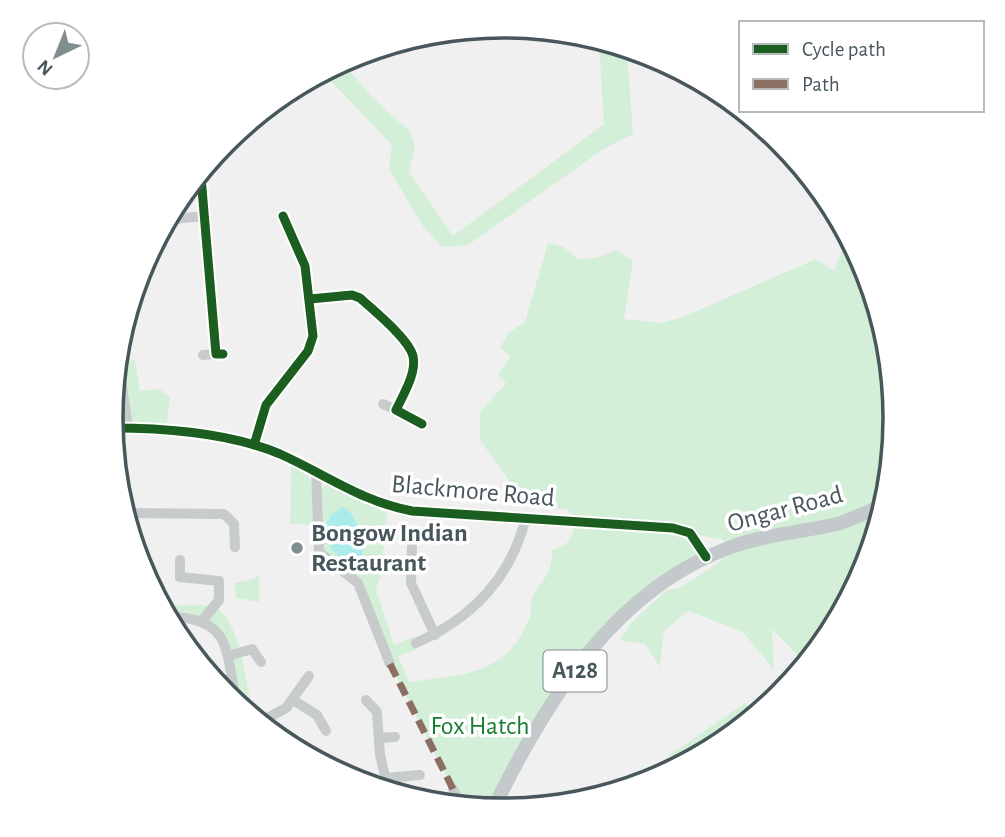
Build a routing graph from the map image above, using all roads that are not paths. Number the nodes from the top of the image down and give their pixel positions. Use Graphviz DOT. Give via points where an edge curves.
graph roads {
  1 [pos="202,186"];
  2 [pos="205,216"];
  3 [pos="283,216"];
  4 [pos="179,218"];
  5 [pos="310,299"];
  6 [pos="203,355"];
  7 [pos="123,393"];
  8 [pos="383,404"];
  9 [pos="396,410"];
  10 [pos="422,424"];
  11 [pos="123,428"];
  12 [pos="128,428"];
  13 [pos="254,445"];
  14 [pos="316,471"];
  15 [pos="871,510"];
  16 [pos="134,513"];
  17 [pos="526,517"];
  18 [pos="235,547"];
  19 [pos="412,547"];
  20 [pos="706,557"];
  21 [pos="180,560"];
  22 [pos="179,618"];
  23 [pos="202,621"];
  24 [pos="435,635"];
  25 [pos="416,643"];
  26 [pos="229,660"];
  27 [pos="261,662"];
  28 [pos="390,664"];
  29 [pos="309,676"];
  30 [pos="234,687"];
  31 [pos="293,699"];
  32 [pos="366,700"];
  33 [pos="269,718"];
  34 [pos="326,731"];
  35 [pos="395,737"];
  36 [pos="379,738"];
  37 [pos="420,775"];
  38 [pos="386,780"];
  39 [pos="392,782"];
  40 [pos="453,789"];
  41 [pos="456,795"];
  42 [pos="499,798"];
  1 -- 2 [label="street"];
  2 -- 4 [label="street"];
  2 -- 6 [label="street" via="220,354"];
  3 -- 5 [label="street" via="305,266"];
  5 -- 9 [label="street" via="360,298 403,341 413,356 413,369"];
  5 -- 13 [label="street" via="313,336 308,351 266,405"];
  7 -- 12 [label="street"];
  8 -- 9 [label="street"];
  9 -- 10 [label="street"];
  11 -- 12 [label="street, Blackmore Road"];
  12 -- 13 [label="street, Blackmore Road"];
  13 -- 14 [label="street, Blackmore Road"];
  14 -- 17 [label="street, Blackmore Road" via="387,507"];
  14 -- 28 [label="street" via="319,552 358,583"];
  15 -- 20 [label="main road, Ongar Road / A128" via="840,523 753,540"];
  16 -- 18 [label="street" via="224,514 234,524"];
  17 -- 20 [label="street, Blackmore Road" via="673,528 690,533"];
  17 -- 24 [label="street" via="511,561 498,582 459,621"];
  19 -- 24 [label="street" via="411,583"];
  20 -- 42 [label="main road, Ongar Road / A128" via="657,584 592,648 558,696"];
  21 -- 23 [label="street" via="180,578 219,581 219,600"];
  22 -- 23 [label="street"];
  23 -- 26 [label="street" via="223,638"];
  24 -- 25 [label="street"];
  26 -- 27 [label="street" via="252,649"];
  26 -- 30 [label="street"];
  29 -- 31 [label="street"];
  31 -- 33 [label="street"];
  31 -- 34 [label="street" via="317,715"];
  32 -- 36 [label="street" via="377,712"];
  35 -- 36 [label="street"];
  36 -- 38 [label="street"];
  37 -- 39 [label="street"];
  40 -- 41 [label="street"];
}
